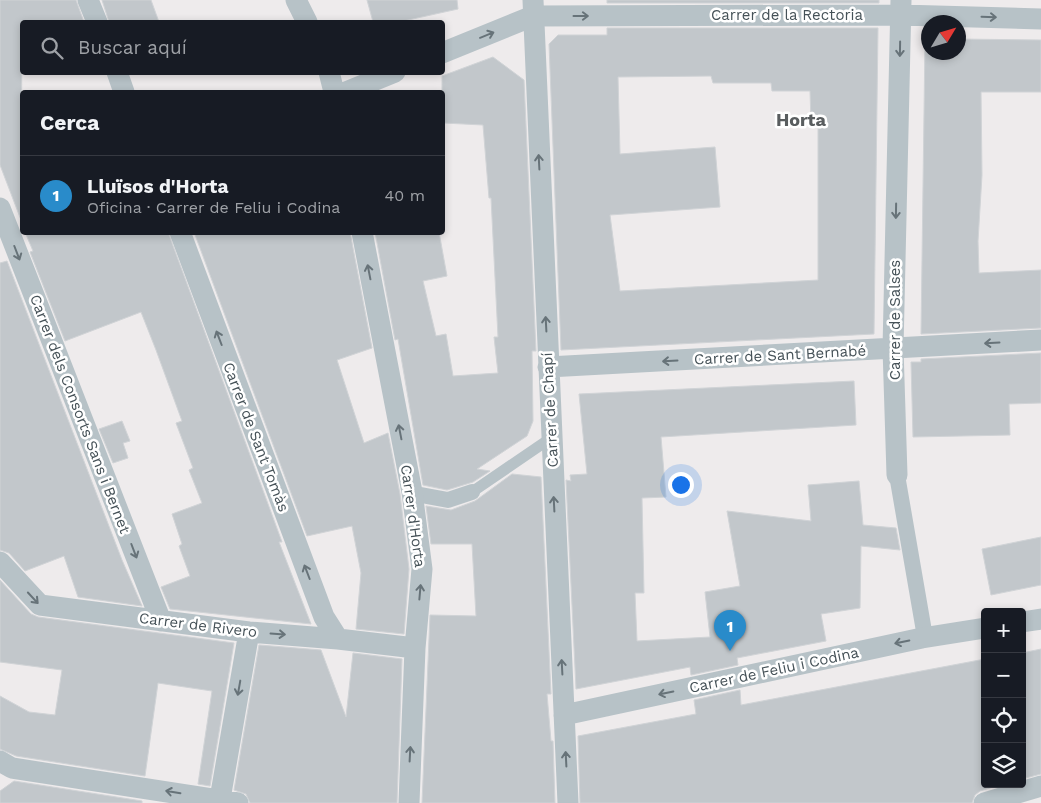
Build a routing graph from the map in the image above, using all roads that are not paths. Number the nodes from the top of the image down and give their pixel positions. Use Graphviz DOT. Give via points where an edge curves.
graph roads {
  1 [pos="88,0"];
  2 [pos="296,0"];
  3 [pos="901,7"];
  4 [pos="533,8"];
  5 [pos="1041,19"];
  6 [pos="96,20"];
  7 [pos="306,20"];
  8 [pos="445,52"];
  9 [pos="117,75"];
  10 [pos="330,75"];
  11 [pos="388,75"];
  12 [pos="123,90"];
  13 [pos="334,90"];
  14 [pos="351,90"];
  15 [pos="7,216"];
  16 [pos="181,235"];
  17 [pos="363,235"];
  18 [pos="1041,340"];
  19 [pos="893,348"];
  20 [pos="548,367"];
  21 [pos="551,438"];
  22 [pos="897,475"];
  23 [pos="472,492"];
  24 [pos="421,495"];
  25 [pos="0,562"];
  26 [pos="1041,619"];
  27 [pos="161,621"];
  28 [pos="1026,621"];
  29 [pos="981,629"];
  30 [pos="249,632"];
  31 [pos="925,637"];
  32 [pos="338,638"];
  33 [pos="415,648"];
  34 [pos="564,715"];
  35 [pos="0,761"];
  36 [pos="1041,786"];
  37 [pos="229,801"];
  38 [pos="409,803"];
  39 [pos="568,803"];
  40 [pos="984,803"];
  1 -- 6 [label="street"];
  2 -- 7 [label="street"];
  4 -- 3 [label="street, Carrer de la Rectoria, one-way"];
  3 -- 5 [label="street, Carrer de la Rectoria, one-way"];
  3 -- 19 [label="street, Carrer de Salses, one-way"];
  8 -- 4 [label="street, one-way"];
  20 -- 4 [label="street, Carrer de Chapí, one-way"];
  9 -- 12 [label="street"];
  10 -- 13 [label="street"];
  11 -- 14 [label="street"];
  15 -- 27 [label="street, Carrer dels Consorts Sans i Bernet, one-way"];
  32 -- 16 [label="street, Carrer de Sant Tomàs, one-way" via="324,617"];
  33 -- 17 [label="street, Carrer d'Horta, one-way" via="422,570 412,492"];
  18 -- 19 [label="street, Carrer de Sant Bernabé, one-way"];
  19 -- 20 [label="street, Carrer de Sant Bernabé, one-way"];
  19 -- 22 [label="street, Carrer de Salses"];
  20 -- 21 [label="street, Carrer de Chapí"];
  21 -- 23 [label="lane"];
  34 -- 21 [label="street, Carrer de Chapí, one-way"];
  22 -- 31 [label="street, Carrer de Salses"];
  23 -- 24 [label="street" via="448,500"];
  25 -- 27 [label="street, Carrer de Rivero, one-way" via="40,605"];
  26 -- 28 [label="street"];
  27 -- 30 [label="street, Carrer de Rivero"];
  29 -- 31 [label="street, Carrer de Feliu i Codina"];
  30 -- 32 [label="street, Carrer de Rivero, one-way"];
  30 -- 37 [label="street, one-way"];
  31 -- 34 [label="street, Carrer de Feliu i Codina, one-way"];
  32 -- 33 [label="street, Carrer de Rivero"];
  38 -- 33 [label="street, Carrer d'Horta, one-way"];
  39 -- 34 [label="street, Carrer de Chapí, one-way"];
  37 -- 35 [label="street, one-way" via="12,768"];
  36 -- 40 [label="street"];
}
